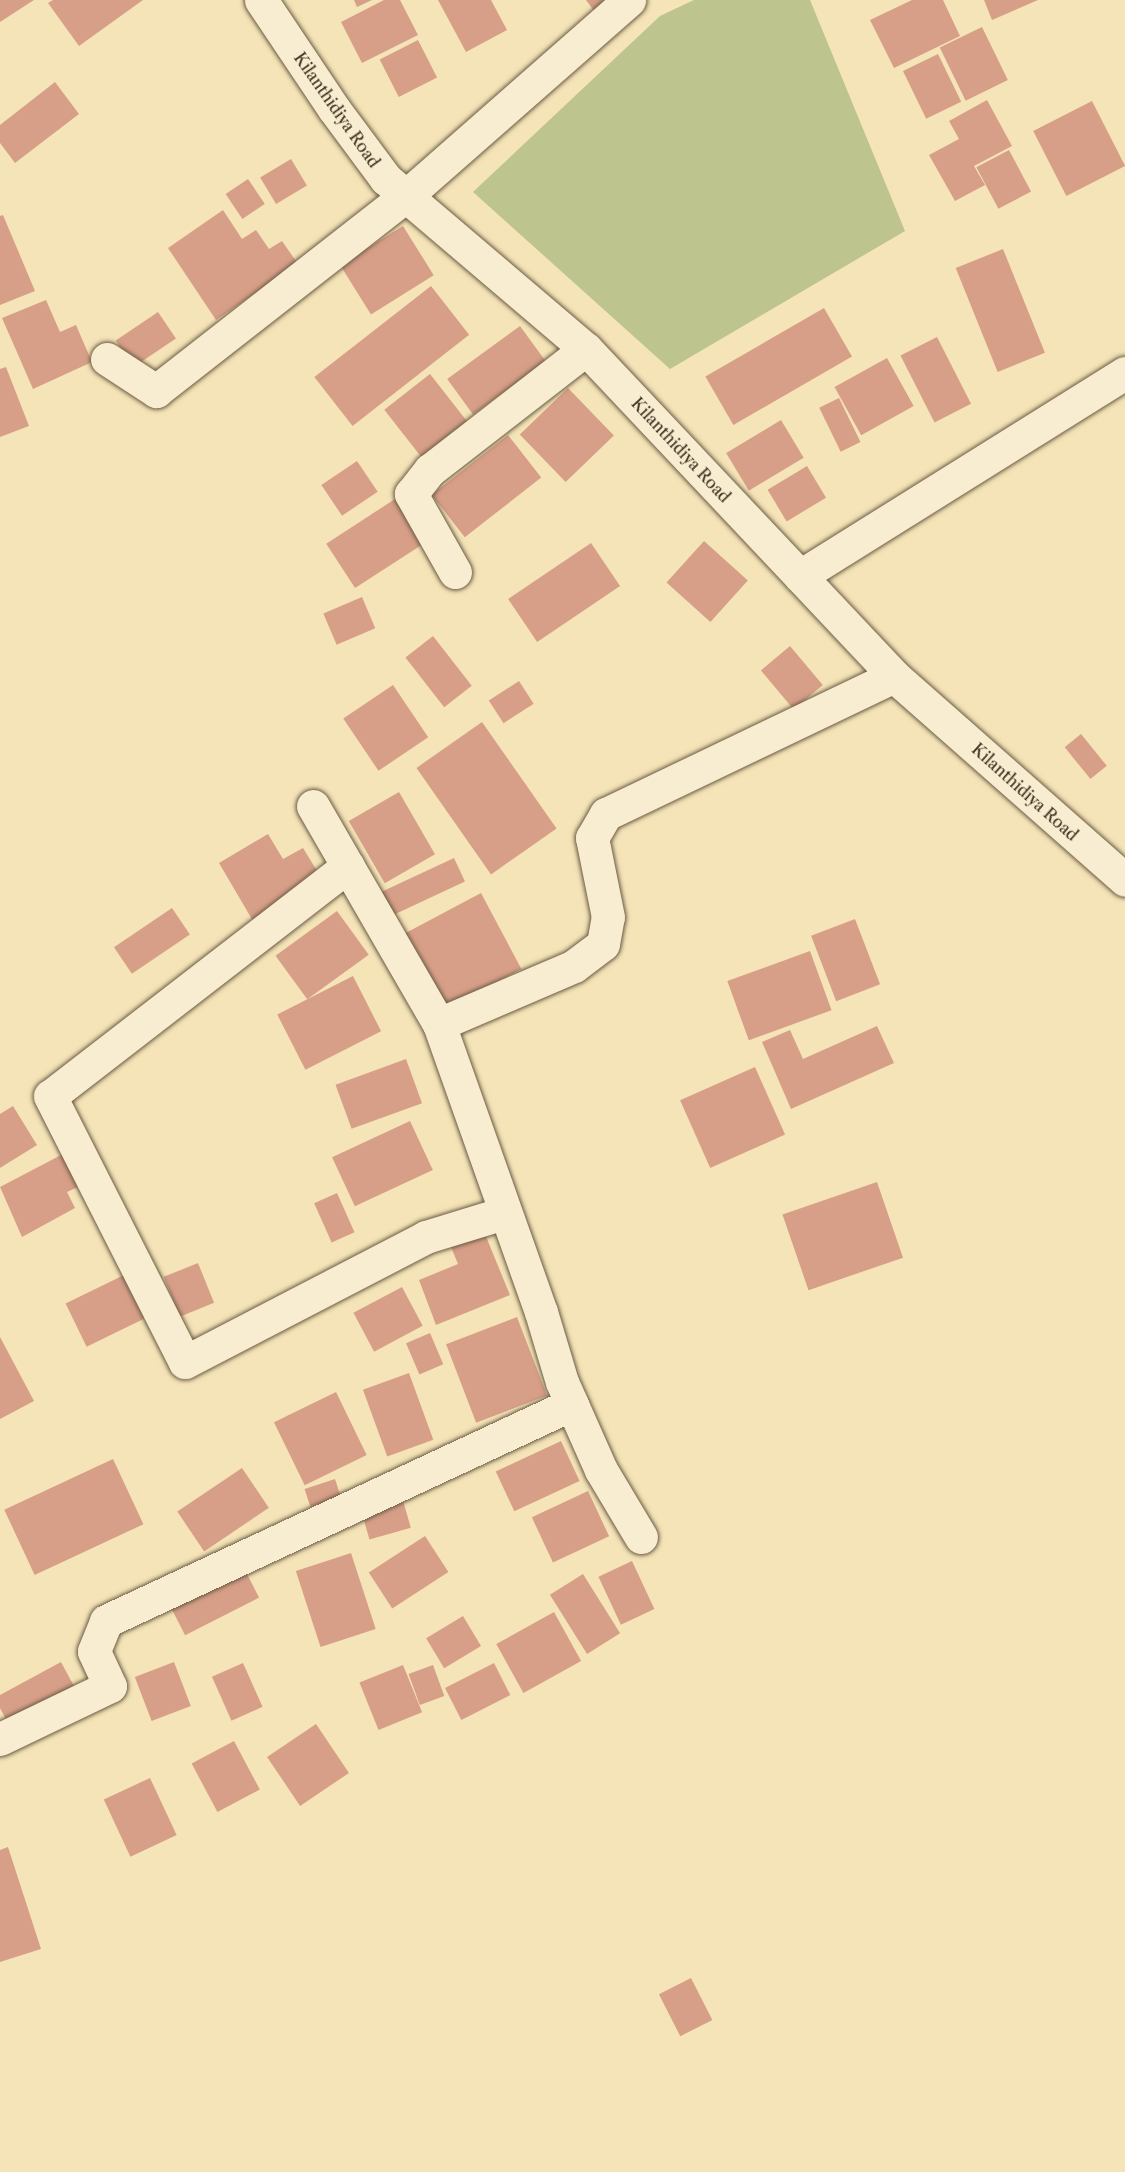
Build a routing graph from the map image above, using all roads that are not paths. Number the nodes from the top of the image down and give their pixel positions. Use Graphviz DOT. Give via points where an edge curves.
graph roads {
  1 [pos="261,0"];
  2 [pos="629,0"];
  3 [pos="406,196"];
  4 [pos="586,349"];
  5 [pos="107,359"];
  6 [pos="1125,373"];
  7 [pos="455,572"];
  8 [pos="800,576"];
  9 [pos="894,676"];
  10 [pos="313,806"];
  11 [pos="348,866"];
  12 [pos="1125,880"];
  13 [pos="439,1024"];
  14 [pos="504,1213"];
  15 [pos="572,1404"];
  16 [pos="640,1537"];
  17 [pos="0,1738"];
  1 -- 3 [label="street, Kilanthidiya Road" via="334,110 386,179"];
  2 -- 3 [label="street"];
  3 -- 4 [label="street, Kilanthidiya Road"];
  3 -- 5 [label="street" via="156,391"];
  4 -- 7 [label="street" via="430,470 411,494"];
  4 -- 8 [label="street, Kilanthidiya Road"];
  6 -- 8 [label="street"];
  8 -- 9 [label="street, Kilanthidiya Road"];
  9 -- 12 [label="street, Kilanthidiya Road"];
  9 -- 13 [label="street" via="606,814 592,838 608,917 603,944 574,966"];
  10 -- 11 [label="street"];
  11 -- 13 [label="street"];
  11 -- 14 [label="street" via="50,1096 185,1362 426,1237"];
  13 -- 14 [label="street"];
  14 -- 15 [label="street"];
  15 -- 16 [label="street" via="601,1470"];
  15 -- 17 [label="street" via="106,1621 94,1651 110,1686"];
}
